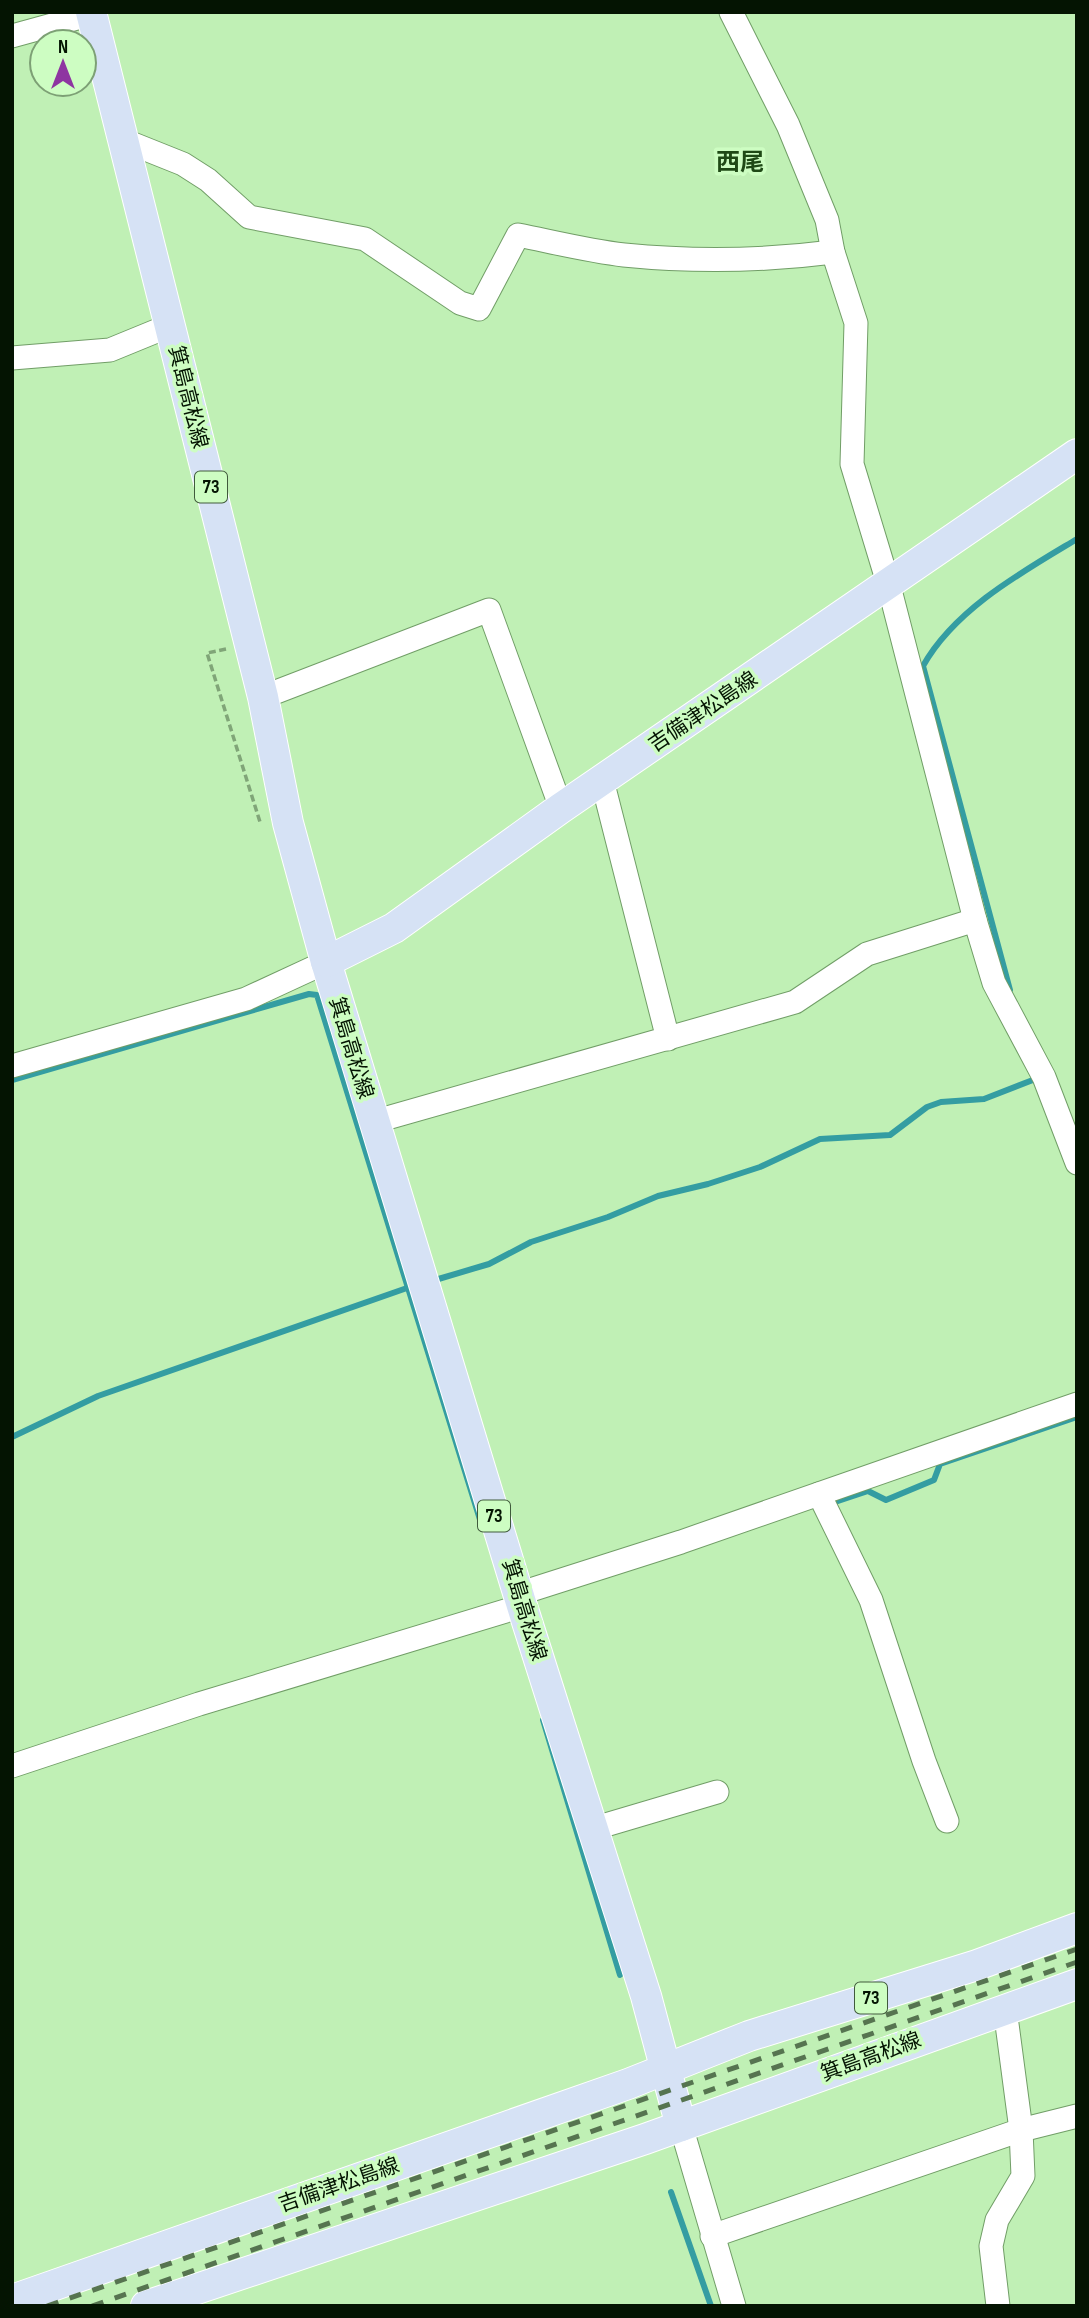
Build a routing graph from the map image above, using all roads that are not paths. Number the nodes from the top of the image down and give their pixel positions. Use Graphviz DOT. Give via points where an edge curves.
graph roads {
  1 [pos="732,12"];
  2 [pos="92,13"];
  3 [pos="12,36"];
  4 [pos="123,139"];
  5 [pos="832,252"];
  6 [pos="171,325"];
  7 [pos="12,358"];
  8 [pos="1077,454"];
  9 [pos="889,586"];
  10 [pos="263,697"];
  11 [pos="602,780"];
  12 [pos="561,808"];
  13 [pos="975,920"];
  14 [pos="326,962"];
  15 [pos="668,1039"];
  16 [pos="12,1066"];
  17 [pos="373,1122"];
  18 [pos="1077,1163"];
  19 [pos="1077,1404"];
  20 [pos="822,1501"];
  21 [pos="514,1605"];
  22 [pos="12,1766"];
  23 [pos="717,1792"];
  24 [pos="947,1821"];
  25 [pos="593,1829"];
  26 [pos="1077,1928"];
  27 [pos="1077,1984"];
  28 [pos="1005,2009"];
  29 [pos="666,2069"];
  30 [pos="1077,2116"];
  31 [pos="681,2126"];
  32 [pos="1021,2130"];
  33 [pos="712,2236"];
  34 [pos="12,2300"];
  35 [pos="146,2306"];
  36 [pos="734,2306"];
  37 [pos="998,2306"];
  1 -- 5 [label="street" via="788,125 827,220"];
  2 -- 3 [label="street"];
  2 -- 4 [label="main road, 箕島高松線 / 73"];
  4 -- 5 [label="street" via="183,164 249,217 365,239 460,303 479,309 518,235 659,257 743,261"];
  4 -- 6 [label="main road, 箕島高松線 / 73"];
  5 -- 9 [label="street" via="856,323 852,464"];
  6 -- 7 [label="street" via="110,350"];
  6 -- 10 [label="main road, 箕島高松線 / 73"];
  8 -- 9 [label="main road, 吉備津松島線"];
  9 -- 11 [label="main road, 吉備津松島線"];
  9 -- 13 [label="street"];
  10 -- 12 [label="street" via="489,611"];
  10 -- 14 [label="main road, 箕島高松線 / 73" via="288,823"];
  11 -- 12 [label="main road, 吉備津松島線"];
  11 -- 15 [label="street"];
  12 -- 14 [label="main road, 吉備津松島線" via="394,928"];
  13 -- 15 [label="street" via="867,954 795,1002"];
  13 -- 18 [label="street" via="994,982 1043,1075"];
  14 -- 16 [label="street" via="246,999"];
  14 -- 17 [label="main road, 箕島高松線 / 73"];
  15 -- 17 [label="street"];
  17 -- 21 [label="main road, 箕島高松線 / 73"];
  19 -- 20 [label="street"];
  20 -- 21 [label="street"];
  20 -- 24 [label="street" via="871,1600"];
  21 -- 22 [label="street"];
  21 -- 25 [label="main road, 箕島高松線 / 73"];
  23 -- 25 [label="street"];
  25 -- 29 [label="main road, 箕島高松線 / 73"];
  26 -- 29 [label="main road, 73" via="977,1965 749,2036"];
  27 -- 28 [label="main road, 箕島高松線"];
  28 -- 31 [label="main road, 箕島高松線"];
  28 -- 32 [label="street"];
  29 -- 31 [label="main road, 箕島高松線 / 73"];
  29 -- 34 [label="main road, 吉備津松島線"];
  30 -- 32 [label="street"];
  31 -- 33 [label="street"];
  31 -- 35 [label="main road"];
  32 -- 33 [label="street"];
  32 -- 37 [label="street" via="1023,2176 997,2220 991,2246"];
  33 -- 36 [label="street"];
}
